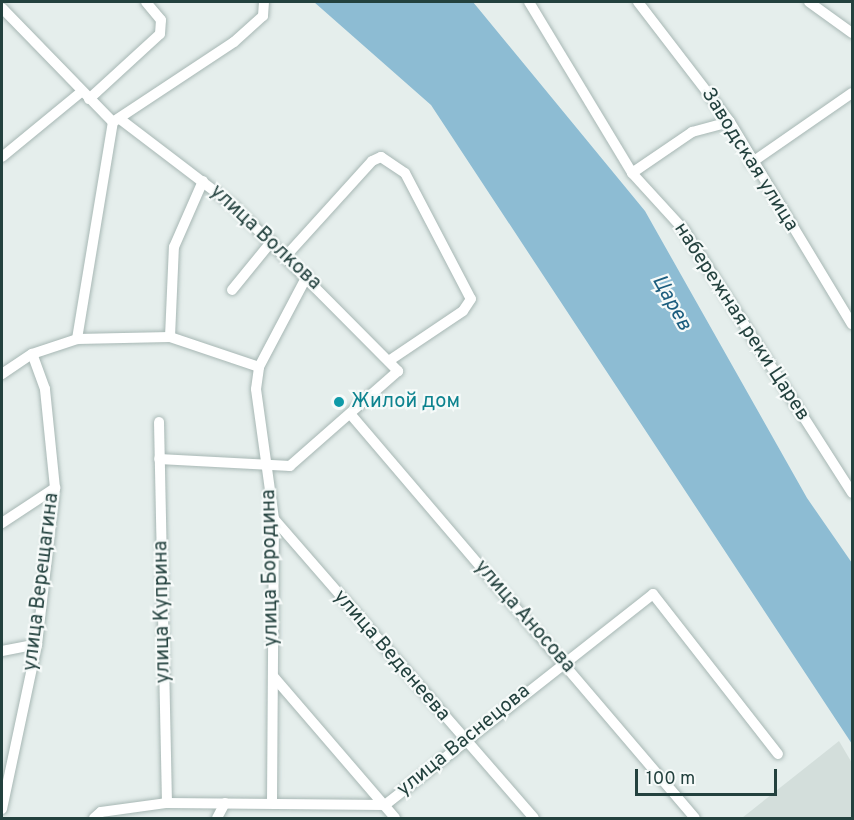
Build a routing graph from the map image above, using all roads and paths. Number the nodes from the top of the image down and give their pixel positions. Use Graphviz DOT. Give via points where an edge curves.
graph roads {
  1 [pos="146,2"];
  2 [pos="264,2"];
  3 [pos="529,2"];
  4 [pos="638,2"];
  5 [pos="809,2"];
  6 [pos="2,8"];
  7 [pos="852,33"];
  8 [pos="852,93"];
  9 [pos="85,96"];
  10 [pos="116,121"];
  11 [pos="730,122"];
  12 [pos="2,158"];
  13 [pos="751,163"];
  14 [pos="632,173"];
  15 [pos="203,181"];
  16 [pos="272,241"];
  17 [pos="286,256"];
  18 [pos="307,276"];
  19 [pos="232,290"];
  20 [pos="852,324"];
  21 [pos="170,337"];
  22 [pos="77,339"];
  23 [pos="32,354"];
  24 [pos="390,360"];
  25 [pos="259,367"];
  26 [pos="2,374"];
  27 [pos="352,416"];
  28 [pos="159,422"];
  29 [pos="159,459"];
  30 [pos="268,466"];
  31 [pos="55,488"];
  32 [pos="852,493"];
  33 [pos="274,519"];
  34 [pos="2,523"];
  35 [pos="38,644"];
  36 [pos="2,651"];
  37 [pos="562,661"];
  38 [pos="273,676"];
  39 [pos="463,740"];
  40 [pos="778,754"];
  41 [pos="272,801"];
  42 [pos="167,802"];
  43 [pos="225,803"];
  44 [pos="385,805"];
  45 [pos="2,809"];
  46 [pos="94,819"];
  47 [pos="217,819"];
  48 [pos="395,819"];
  49 [pos="534,819"];
  50 [pos="695,819"];
  1 -- 9 [label="street" via="163,27"];
  2 -- 10 [label="street" via="263,16 253,27"];
  3 -- 14 [label="street, набережная реки Царев"];
  4 -- 11 [label="street, Заводская улица"];
  5 -- 7 [label="street"];
  6 -- 9 [label="street, улица Волкова"];
  8 -- 13 [label="street"];
  9 -- 10 [label="street, улица Волкова"];
  9 -- 12 [label="street"];
  10 -- 15 [label="street, улица Волкова"];
  10 -- 22 [label="street" via="94,216"];
  11 -- 13 [label="street, Заводская улица"];
  11 -- 14 [label="street" via="692,132"];
  13 -- 20 [label="street, Заводская улица"];
  14 -- 32 [label="street, набережная реки Царев" via="684,230"];
  15 -- 16 [label="street, улица Волкова"];
  15 -- 21 [label="street" via="174,247"];
  16 -- 17 [label="street, улица Волкова"];
  16 -- 19 [label="street"];
  17 -- 18 [label="street, улица Волкова"];
  17 -- 24 [label="street" via="372,161 381,157 405,173 470,289 463,311"];
  18 -- 24 [label="street, улица Волкова"];
  18 -- 25 [label="street, улица Бородина"];
  21 -- 22 [label="street"];
  21 -- 25 [label="street"];
  22 -- 23 [label="street"];
  23 -- 26 [label="street"];
  23 -- 31 [label="street, улица Верещагина" via="45,389"];
  24 -- 27 [label="street, улица Волкова" via="398,371"];
  25 -- 30 [label="street, улица Бородина" via="256,389"];
  27 -- 30 [label="street" via="290,466"];
  27 -- 37 [label="street, улица Аносова"];
  28 -- 29 [label="street, улица Куприна"];
  29 -- 30 [label="street"];
  29 -- 42 [label="street, улица Куприна"];
  30 -- 33 [label="street, улица Бородина"];
  31 -- 34 [label="street"];
  31 -- 35 [label="street, улица Верещагина"];
  33 -- 38 [label="street, улица Бородина"];
  33 -- 39 [label="street, улица Веденеева"];
  35 -- 36 [label="street"];
  35 -- 45 [label="street, улица Верещагина"];
  37 -- 39 [label="street, улица Васнецова"];
  37 -- 40 [label="street, улица Васнецова" via="640,599 653,594 663,601"];
  37 -- 50 [label="street, улица Аносова"];
  38 -- 41 [label="street, улица Бородина"];
  38 -- 44 [label="street"];
  39 -- 44 [label="street, улица Васнецова"];
  39 -- 49 [label="street, улица Веденеева"];
  41 -- 43 [label="street, улица Васнецова"];
  41 -- 44 [label="street, улица Васнецова"];
  42 -- 43 [label="street, улица Васнецова"];
  42 -- 46 [label="street, улица Васнецова" via="101,812"];
  43 -- 47 [label="street"];
  44 -- 48 [label="street"];
}
